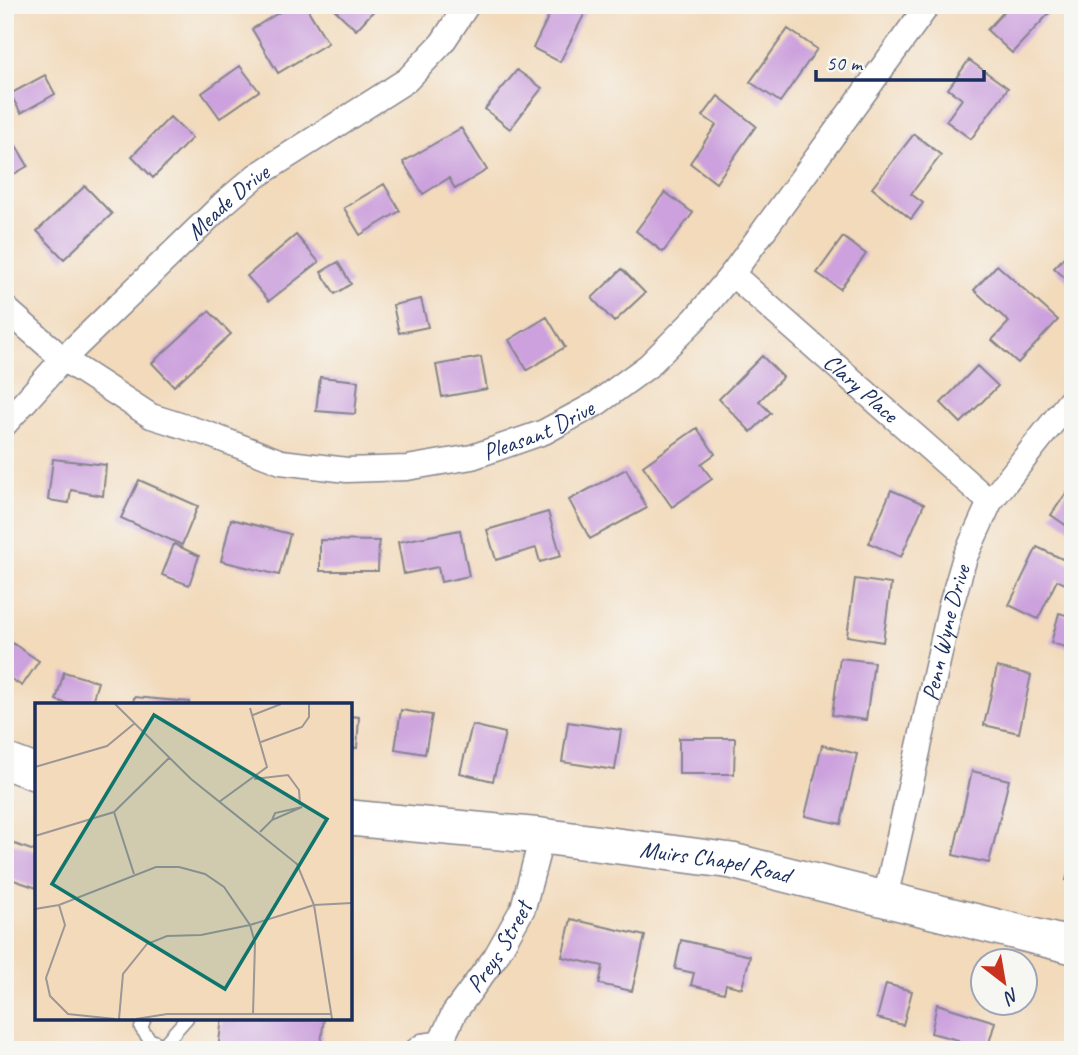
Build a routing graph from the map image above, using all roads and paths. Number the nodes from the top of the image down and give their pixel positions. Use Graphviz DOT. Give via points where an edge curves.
graph roads {
  1 [pos="467,5"];
  2 [pos="929,5"];
  3 [pos="732,274"];
  4 [pos="5,308"];
  5 [pos="64,359"];
  6 [pos="1073,397"];
  7 [pos="5,424"];
  8 [pos="990,502"];
  9 [pos="5,761"];
  10 [pos="35,772"];
  11 [pos="352,818"];
  12 [pos="542,836"];
  13 [pos="885,899"];
  14 [pos="1073,946"];
  15 [pos="144,1020"];
  16 [pos="185,1020"];
  17 [pos="440,1043"];
  18 [pos="164,1047"];
  19 [pos="407,1050"];
  1 -- 5 [label="street, Meade Drive" via="442,43 407,80 256,176"];
  2 -- 3 [label="street, Pleasant Drive"];
  3 -- 5 [label="street, Pleasant Drive" via="649,366 596,404 544,432 472,457 407,468 347,470 281,462 151,416"];
  3 -- 8 [label="street, Clary Place"];
  4 -- 5 [label="street, Pleasant Drive"];
  5 -- 7 [label="street, Meade Drive"];
  6 -- 8 [label="street, Penn Wyne Drive"];
  8 -- 13 [label="street, Penn Wyne Drive" via="965,557 950,608"];
  9 -- 10 [label="main road"];
  11 -- 12 [label="main road, Muirs Chapel Road"];
  12 -- 13 [label="main road, Muirs Chapel Road" via="732,861"];
  12 -- 17 [label="street, Preys Street" via="523,908 496,956 454,1013"];
  13 -- 14 [label="main road, Muirs Chapel Road"];
  15 -- 18 [label="lane" via="141,1028"];
  16 -- 18 [label="lane"];
  17 -- 19 [label="lane" via="421,1040"];
}
